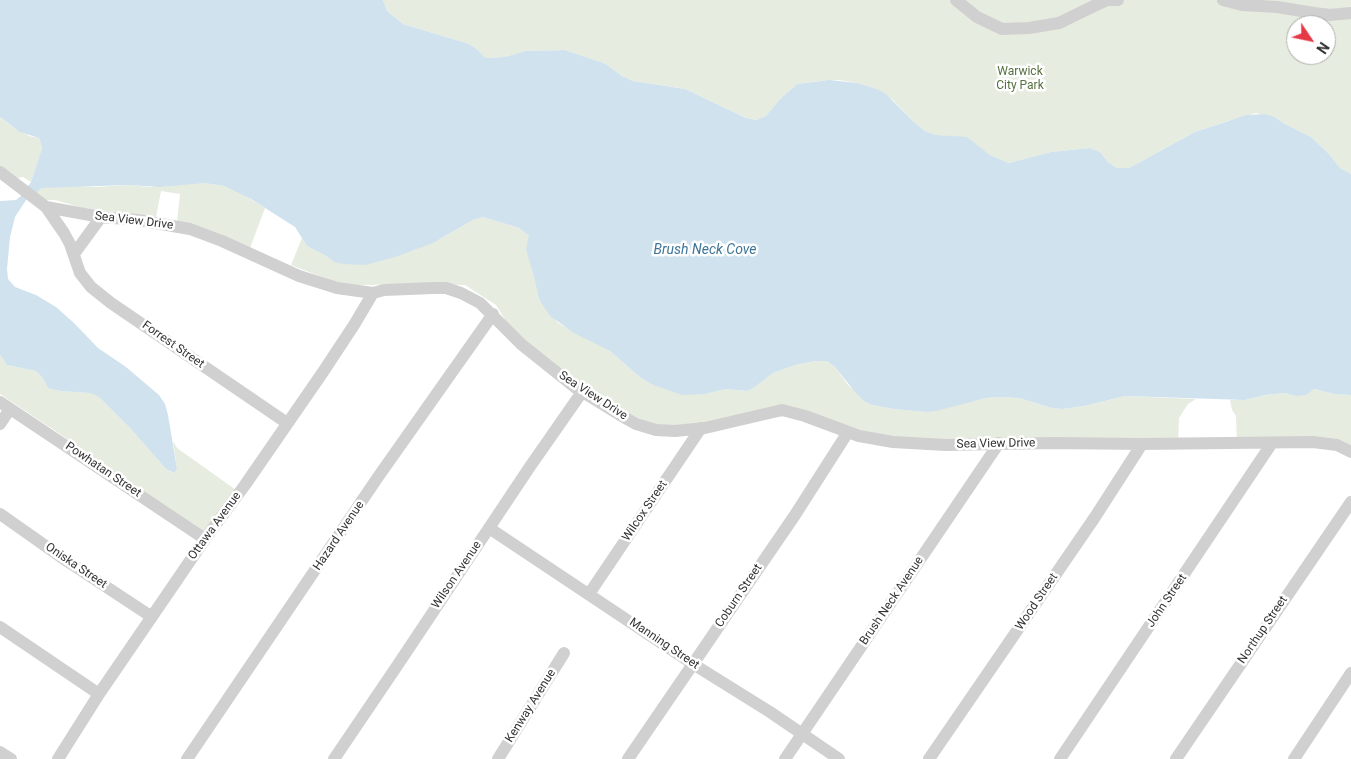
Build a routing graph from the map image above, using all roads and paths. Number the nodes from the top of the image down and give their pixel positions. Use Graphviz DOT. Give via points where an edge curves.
graph roads {
  1 [pos="956,0"];
  2 [pos="1118,0"];
  3 [pos="1223,0"];
  4 [pos="1351,13"];
  5 [pos="0,172"];
  6 [pos="41,203"];
  7 [pos="101,217"];
  8 [pos="74,254"];
  9 [pos="373,294"];
  10 [pos="493,314"];
  11 [pos="582,392"];
  12 [pos="5,406"];
  13 [pos="287,423"];
  14 [pos="0,424"];
  15 [pos="701,428"];
  16 [pos="848,432"];
  17 [pos="999,443"];
  18 [pos="1272,443"];
  19 [pos="1142,444"];
  20 [pos="1351,452"];
  21 [pos="1351,502"];
  22 [pos="0,514"];
  23 [pos="489,528"];
  24 [pos="205,539"];
  25 [pos="589,594"];
  26 [pos="152,617"];
  27 [pos="0,627"];
  28 [pos="564,653"];
  29 [pos="693,664"];
  30 [pos="1351,673"];
  31 [pos="99,694"];
  32 [pos="802,734"];
  33 [pos="0,752"];
  34 [pos="10,759"];
  35 [pos="58,759"];
  36 [pos="187,759"];
  37 [pos="334,759"];
  38 [pos="498,759"];
  39 [pos="628,759"];
  40 [pos="785,759"];
  41 [pos="839,759"];
  42 [pos="929,759"];
  43 [pos="1060,759"];
  44 [pos="1176,759"];
  45 [pos="1294,759"];
  1 -- 2 [label="street" via="977,17 1002,30 1059,22 1107,0"];
  3 -- 4 [label="street" via="1330,15"];
  5 -- 6 [label="street, Sea View Drive"];
  6 -- 7 [label="street, Sea View Drive"];
  6 -- 8 [label="street, Forrest Street" via="64,233"];
  7 -- 8 [label="street"];
  7 -- 9 [label="street, Sea View Drive" via="190,229 314,281"];
  8 -- 13 [label="street, Forrest Street" via="85,280 111,303"];
  9 -- 10 [label="street, Sea View Drive" via="384,290 446,288 475,300"];
  9 -- 13 [label="street, Ottawa Avenue"];
  10 -- 11 [label="street, Sea View Drive" via="521,344"];
  10 -- 36 [label="street, Hazard Avenue"];
  11 -- 15 [label="street, Sea View Drive" via="636,424 656,430"];
  11 -- 23 [label="street, Wilson Avenue"];
  12 -- 14 [label="street"];
  12 -- 24 [label="street, Powhatan Street"];
  13 -- 24 [label="street, Ottawa Avenue"];
  15 -- 16 [label="street, Sea View Drive" via="782,410"];
  15 -- 25 [label="street, Wilcox Street"];
  16 -- 17 [label="street, Sea View Drive" via="893,442"];
  16 -- 29 [label="street, Coburn Street"];
  17 -- 19 [label="street, Sea View Drive"];
  17 -- 32 [label="street, Brush Neck Avenue"];
  18 -- 19 [label="street, Sea View Drive"];
  18 -- 20 [label="street, Sea View Drive" via="1313,442 1337,445"];
  18 -- 43 [label="street, John Street"];
  19 -- 42 [label="street, Wood Street"];
  21 -- 44 [label="street, Northup Street"];
  22 -- 26 [label="street, Oniska Street"];
  23 -- 25 [label="street, Manning Street"];
  23 -- 37 [label="street, Wilson Avenue"];
  24 -- 26 [label="street, Ottawa Avenue"];
  25 -- 29 [label="street, Manning Street"];
  26 -- 31 [label="street, Ottawa Avenue"];
  27 -- 31 [label="street"];
  28 -- 38 [label="street, Kenway Avenue"];
  29 -- 32 [label="street, Manning Street"];
  29 -- 39 [label="street, Coburn Street"];
  30 -- 45 [label="street"];
  31 -- 35 [label="street, Ottawa Avenue"];
  32 -- 40 [label="street, Brush Neck Avenue"];
  32 -- 41 [label="street, Manning Street"];
  33 -- 34 [label="street"];
}
